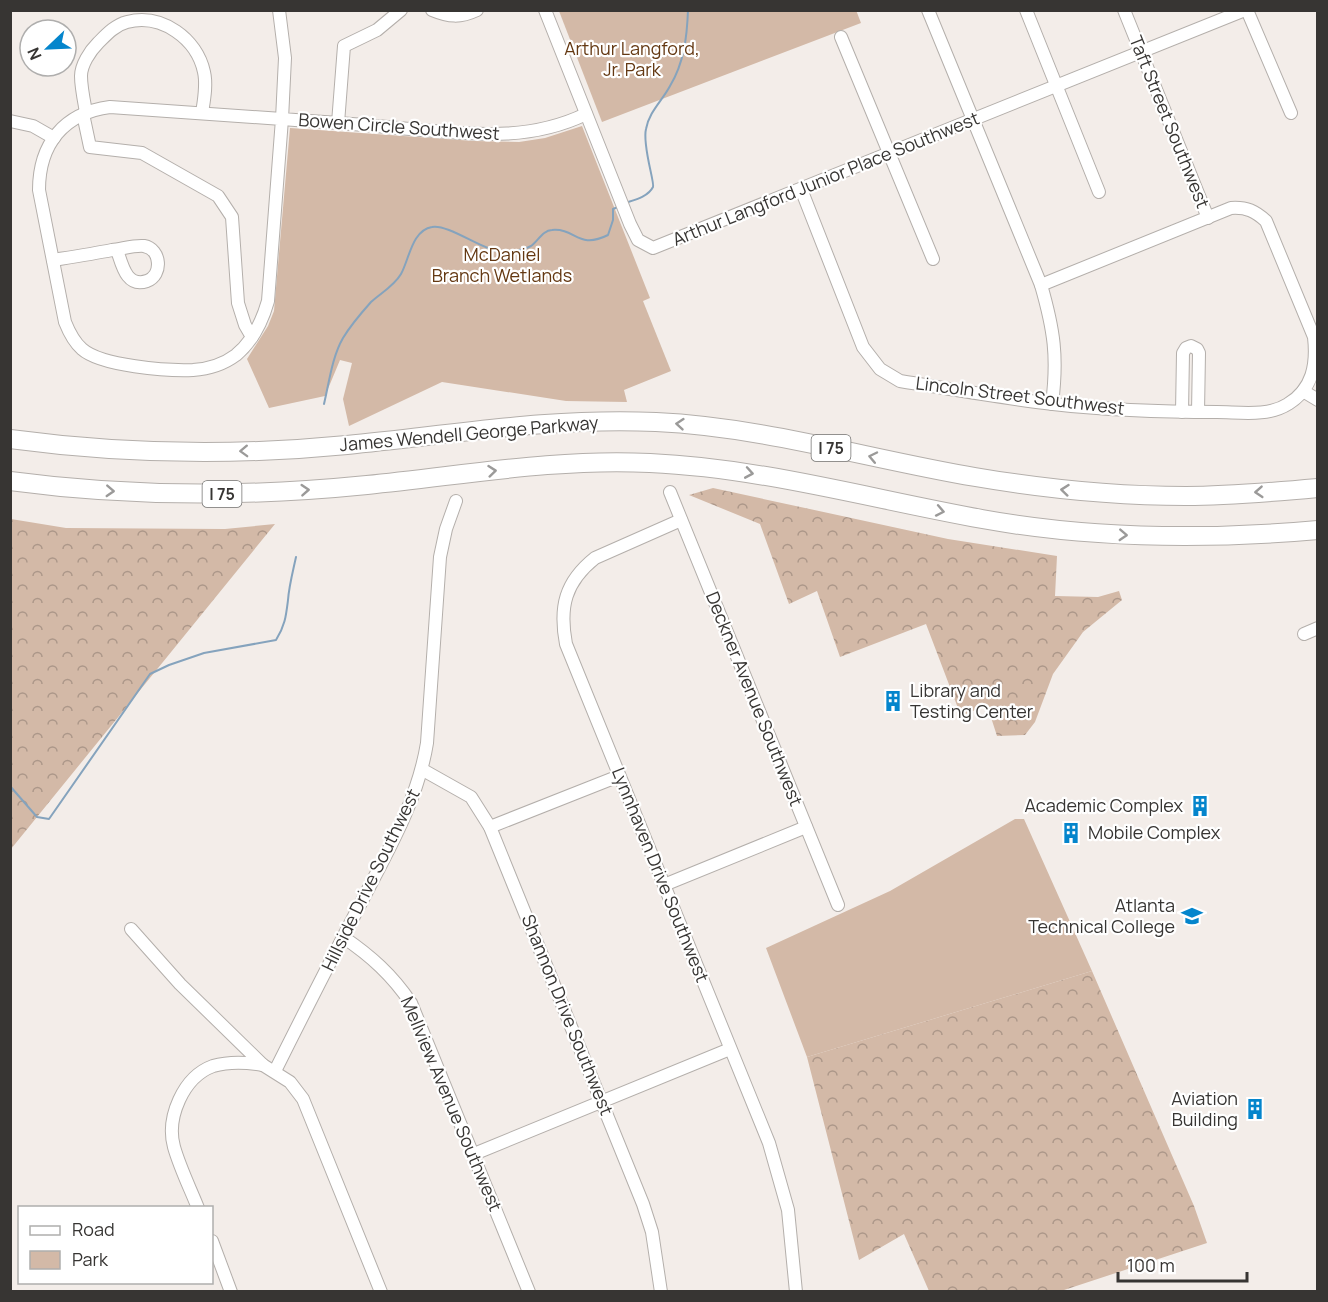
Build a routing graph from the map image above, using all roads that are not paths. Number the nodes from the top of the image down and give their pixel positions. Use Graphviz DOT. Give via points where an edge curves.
graph roads {
  1 [pos="279,10"];
  2 [pos="401,10"];
  3 [pos="432,10"];
  4 [pos="477,10"];
  5 [pos="545,10"];
  6 [pos="928,10"];
  7 [pos="1026,10"];
  8 [pos="1124,10"];
  9 [pos="1246,10"];
  10 [pos="841,38"];
  11 [pos="1141,52"];
  12 [pos="1056,86"];
  13 [pos="85,113"];
  14 [pos="202,113"];
  15 [pos="1291,113"];
  16 [pos="586,114"];
  17 [pos="282,119"];
  18 [pos="972,120"];
  19 [pos="10,121"];
  20 [pos="338,123"];
  21 [pos="54,138"];
  22 [pos="888,154"];
  23 [pos="801,189"];
  24 [pos="1099,192"];
  25 [pos="1208,218"];
  26 [pos="117,250"];
  27 [pos="52,260"];
  28 [pos="933,260"];
  29 [pos="1041,285"];
  30 [pos="252,337"];
  31 [pos="1314,380"];
  32 [pos="1303,391"];
  33 [pos="1317,400"];
  34 [pos="1052,404"];
  35 [pos="1182,412"];
  36 [pos="1198,412"];
  37 [pos="10,439"];
  38 [pos="10,481"];
  39 [pos="1317,488"];
  40 [pos="85,490"];
  41 [pos="10,492"];
  42 [pos="670,492"];
  43 [pos="456,501"];
  44 [pos="681,520"];
  45 [pos="1317,530"];
  46 [pos="1317,628"];
  47 [pos="1305,633"];
  48 [pos="423,770"];
  49 [pos="619,776"];
  50 [pos="490,827"];
  51 [pos="806,827"];
  52 [pos="664,885"];
  53 [pos="838,905"];
  54 [pos="130,929"];
  55 [pos="343,937"];
  56 [pos="730,1049"];
  57 [pos="263,1065"];
  58 [pos="275,1071"];
  59 [pos="602,1102"];
  60 [pos="474,1154"];
  61 [pos="197,1206"];
  62 [pos="213,1244"];
  63 [pos="231,1292"];
  64 [pos="381,1292"];
  65 [pos="529,1292"];
  66 [pos="661,1292"];
  67 [pos="796,1292"];
  1 -- 17 [label="street, Bowen Circle Southwest" via="285,58"];
  2 -- 20 [label="street" via="377,30 344,46"];
  3 -- 4 [label="street" via="449,17"];
  5 -- 16 [label="street, Arthur Langford Junior Place Southwest"];
  6 -- 18 [label="street"];
  7 -- 12 [label="street"];
  8 -- 11 [label="street, Taft Street Southwest"];
  9 -- 11 [label="street, Arthur Langford Junior Place Southwest"];
  9 -- 15 [label="street"];
  10 -- 22 [label="street"];
  11 -- 12 [label="street, Arthur Langford Junior Place Southwest"];
  11 -- 25 [label="street, Taft Street Southwest"];
  12 -- 18 [label="street, Arthur Langford Junior Place Southwest"];
  12 -- 24 [label="street"];
  13 -- 14 [label="street, Bowen Circle Southwest" via="110,107"];
  13 -- 14 [label="street" via="81,74 91,50 110,31 127,22 147,21 170,27 193,45 206,85"];
  13 -- 21 [label="street, Bowen Circle Southwest" via="70,121"];
  13 -- 30 [label="street" via="90,147 142,153 218,196 232,217 238,303"];
  14 -- 17 [label="street, Bowen Circle Southwest"];
  16 -- 20 [label="street, Bowen Circle Southwest" via="546,130 510,134"];
  16 -- 23 [label="street, Arthur Langford Junior Place Southwest" via="638,240 653,248"];
  17 -- 20 [label="street, Bowen Circle Southwest"];
  17 -- 30 [label="street, Bowen Circle Southwest" via="268,301"];
  18 -- 22 [label="street, Arthur Langford Junior Place Southwest"];
  18 -- 29 [label="street"];
  19 -- 21 [label="street" via="33,126"];
  21 -- 27 [label="street, Bowen Circle Southwest" via="39,173"];
  22 -- 23 [label="street, Arthur Langford Junior Place Southwest"];
  22 -- 28 [label="street"];
  23 -- 34 [label="street, Lincoln Street Southwest" via="863,347 880,369 900,381"];
  25 -- 29 [label="street"];
  25 -- 31 [label="street, Taft Street Southwest" via="1242,207 1256,211 1266,221 1314,337"];
  26 -- 27 [label="street"];
  27 -- 30 [label="street, Bowen Circle Southwest" via="71,336 95,357 140,366 208,368 236,355"];
  29 -- 34 [label="street" via="1055,346"];
  31 -- 32 [label="street, Lincoln Street Southwest"];
  32 -- 33 [label="street"];
  32 -- 36 [label="street, Lincoln Street Southwest" via="1288,405 1269,412"];
  34 -- 35 [label="street, Lincoln Street Southwest"];
  35 -- 36 [label="street, Lincoln Street Southwest"];
  35 -- 36 [label="street" via="1183,353 1191,346 1199,353"];
  39 -- 37 [label="highway, James Wendell George Parkway / I 75, one-way" via="1188,496 1096,493 972,477 757,434 637,421 525,424 344,445 216,452 57,446"];
  38 -- 40 [label="highway, I 75"];
  40 -- 41 [label="highway"];
  40 -- 45 [label="highway, I 75, one-way" via="273,492 630,462 725,469 981,519 1068,531 1191,536"];
  42 -- 44 [label="street, Deckner Avenue Southwest"];
  43 -- 48 [label="street, Hillside Drive Southwest" via="440,557"];
  44 -- 49 [label="street, Lynnhaven Drive Southwest" via="595,558 575,578 564,603 566,644"];
  44 -- 51 [label="street, Deckner Avenue Southwest"];
  46 -- 47 [label="street"];
  48 -- 50 [label="street, Shannon Drive Southwest" via="471,797"];
  48 -- 55 [label="street, Hillside Drive Southwest"];
  49 -- 50 [label="street"];
  49 -- 52 [label="street, Lynnhaven Drive Southwest"];
  50 -- 59 [label="street, Shannon Drive Southwest"];
  51 -- 52 [label="street"];
  51 -- 53 [label="street, Deckner Avenue Southwest"];
  52 -- 56 [label="street, Lynnhaven Drive Southwest"];
  54 -- 57 [label="street"];
  55 -- 58 [label="street, Hillside Drive Southwest"];
  55 -- 60 [label="street, Mellview Avenue Southwest" via="387,971 411,1003"];
  56 -- 59 [label="street"];
  56 -- 67 [label="street, Lynnhaven Drive Southwest" via="769,1143 786,1199"];
  57 -- 58 [label="street"];
  57 -- 61 [label="street" via="242,1062 210,1067 184,1091 172,1126 174,1146"];
  58 -- 64 [label="street" via="303,1099"];
  59 -- 60 [label="street"];
  59 -- 66 [label="street, Shannon Drive Southwest" via="652,1232"];
  60 -- 65 [label="street, Mellview Avenue Southwest"];
  62 -- 63 [label="street"];
}
